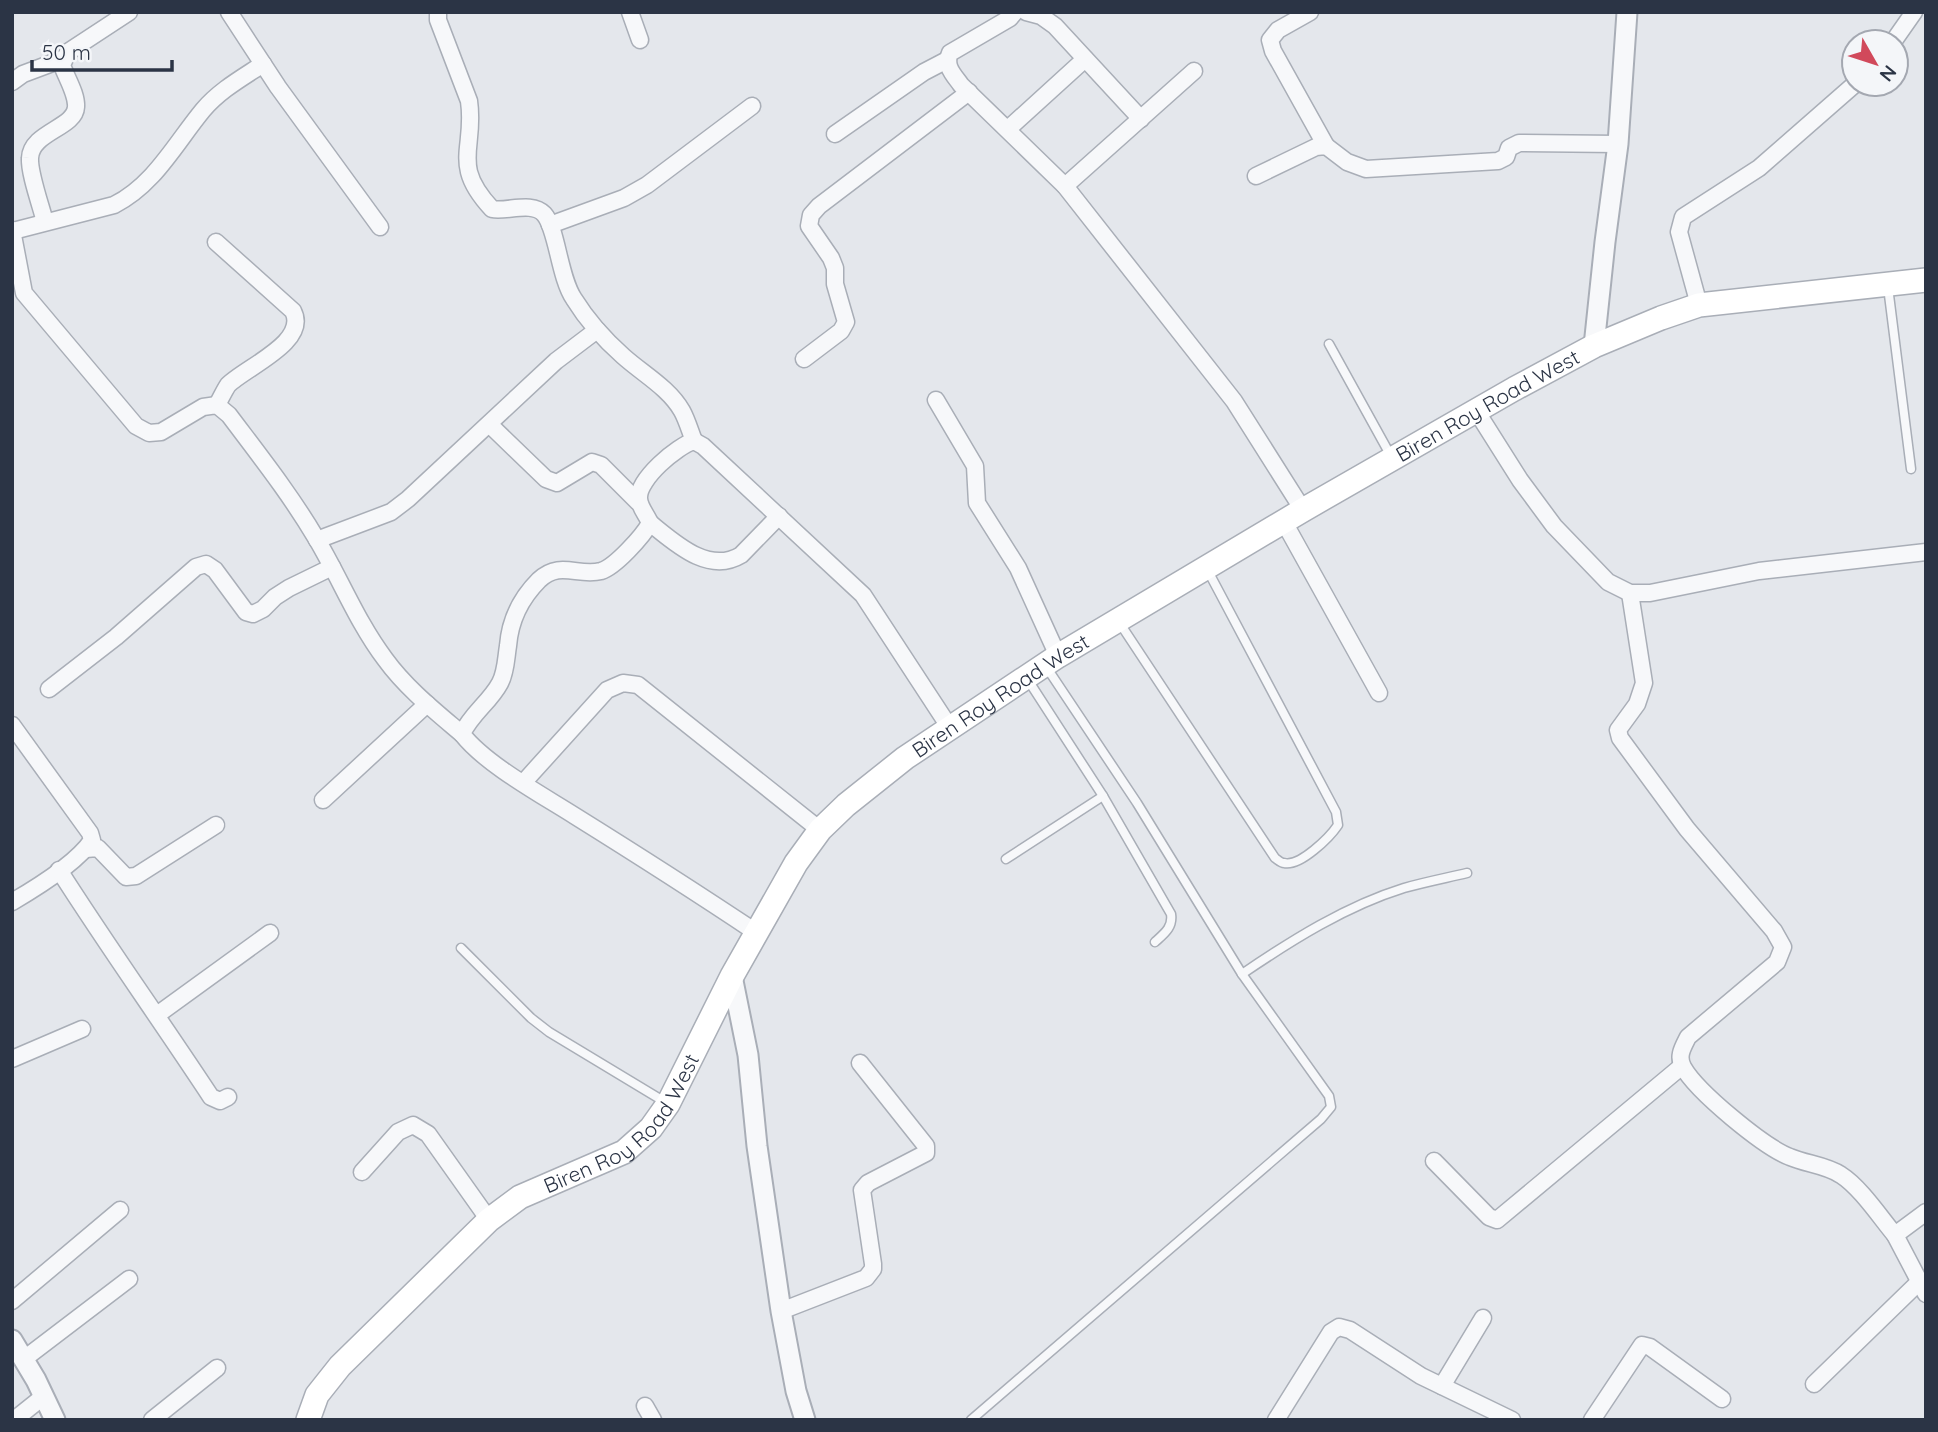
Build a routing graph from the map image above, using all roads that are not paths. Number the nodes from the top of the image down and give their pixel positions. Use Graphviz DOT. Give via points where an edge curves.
graph roads {
  1 [pos="129,12"];
  2 [pos="229,12"];
  3 [pos="438,12"];
  4 [pos="630,12"];
  5 [pos="1015,12"];
  6 [pos="1026,12"];
  7 [pos="1310,12"];
  8 [pos="1627,12"];
  9 [pos="1914,12"];
  10 [pos="103,20"];
  11 [pos="1903,28"];
  12 [pos="640,40"];
  13 [pos="63,59"];
  14 [pos="1086,59"];
  15 [pos="947,60"];
  16 [pos="263,64"];
  17 [pos="1194,71"];
  18 [pos="12,82"];
  19 [pos="969,92"];
  20 [pos="1840,97"];
  21 [pos="752,106"];
  22 [pos="1141,119"];
  23 [pos="1008,129"];
  24 [pos="835,134"];
  25 [pos="1618,144"];
  26 [pos="1326,146"];
  27 [pos="1256,176"];
  28 [pos="1065,186"];
  29 [pos="45,222"];
  30 [pos="550,225"];
  31 [pos="380,227"];
  32 [pos="13,230"];
  33 [pos="216,242"];
  34 [pos="1926,280"];
  35 [pos="1888,284"];
  36 [pos="1699,305"];
  37 [pos="597,330"];
  38 [pos="1329,344"];
  39 [pos="1594,346"];
  40 [pos="804,359"];
  41 [pos="936,400"];
  42 [pos="217,405"];
  43 [pos="1477,412"];
  44 [pos="489,424"];
  45 [pos="694,441"];
  46 [pos="1393,460"];
  47 [pos="1910,469"];
  48 [pos="638,502"];
  49 [pos="779,516"];
  50 [pos="1293,516"];
  51 [pos="650,523"];
  52 [pos="317,540"];
  53 [pos="1926,552"];
  54 [pos="332,567"];
  55 [pos="1206,569"];
  56 [pos="1630,593"];
  57 [pos="1119,621"];
  58 [pos="1043,666"];
  59 [pos="49,689"];
  60 [pos="1379,693"];
  61 [pos="427,704"];
  62 [pos="12,725"];
  63 [pos="950,727"];
  64 [pos="462,734"];
  65 [pos="523,783"];
  66 [pos="1103,796"];
  67 [pos="323,800"];
  68 [pos="216,825"];
  69 [pos="820,830"];
  70 [pos="86,849"];
  71 [pos="1006,859"];
  72 [pos="59,870"];
  73 [pos="1467,873"];
  74 [pos="12,902"];
  75 [pos="270,933"];
  76 [pos="757,933"];
  77 [pos="1156,942"];
  78 [pos="461,948"];
  79 [pos="1242,974"];
  80 [pos="732,976"];
  81 [pos="158,1015"];
  82 [pos="82,1029"];
  83 [pos="12,1059"];
  84 [pos="860,1063"];
  85 [pos="1682,1066"];
  86 [pos="228,1097"];
  87 [pos="668,1104"];
  88 [pos="1434,1161"];
  89 [pos="362,1172"];
  90 [pos="120,1210"];
  91 [pos="1926,1212"];
  92 [pos="489,1220"];
  93 [pos="1895,1235"];
  94 [pos="129,1279"];
  95 [pos="1922,1288"];
  96 [pos="12,1301"];
  97 [pos="781,1311"];
  98 [pos="1483,1318"];
  99 [pos="12,1340"];
  100 [pos="24,1359"];
  101 [pos="217,1368"];
  102 [pos="1815,1384"];
  103 [pos="1442,1386"];
  104 [pos="44,1396"];
  105 [pos="1723,1399"];
  106 [pos="14,1420"];
  107 [pos="55,1420"];
  108 [pos="152,1420"];
  109 [pos="308,1420"];
  110 [pos="805,1420"];
  111 [pos="971,1420"];
  112 [pos="1276,1420"];
  113 [pos="1512,1420"];
  114 [pos="1592,1420"];
  1 -- 10 [label="street"];
  2 -- 16 [label="street"];
  3 -- 30 [label="street" via="469,101 466,163 471,180 492,209 538,209"];
  4 -- 12 [label="street"];
  5 -- 15 [label="street" via="950,53"];
  6 -- 14 [label="street" via="1055,26"];
  7 -- 26 [label="street" via="1278,30 1270,40"];
  8 -- 25 [label="street"];
  9 -- 11 [label="street"];
  10 -- 13 [label="street"];
  13 -- 18 [label="street"];
  13 -- 29 [label="street" via="76,111 41,139 29,159"];
  14 -- 22 [label="street"];
  14 -- 23 [label="street"];
  15 -- 19 [label="street"];
  15 -- 24 [label="street"];
  16 -- 29 [label="street" via="222,91 128,198"];
  16 -- 31 [label="street"];
  17 -- 22 [label="street"];
  19 -- 23 [label="street"];
  19 -- 40 [label="street" via="811,215 809,226 835,268 846,322"];
  20 -- 36 [label="street" via="1759,168 1683,217 1679,232"];
  21 -- 30 [label="street" via="647,185"];
  22 -- 28 [label="street"];
  23 -- 28 [label="street"];
  25 -- 26 [label="street" via="1519,143 1498,162 1366,169 1347,163"];
  25 -- 39 [label="street"];
  26 -- 27 [label="street"];
  28 -- 50 [label="street" via="1234,401"];
  29 -- 32 [label="street"];
  30 -- 37 [label="street" via="564,279"];
  32 -- 42 [label="street" via="24,293 136,426 149,433 162,432 203,407"];
  33 -- 42 [label="street" via="297,318 290,336 226,387"];
  34 -- 35 [label="main road, Biren Roy Road West"];
  35 -- 36 [label="main road, Biren Roy Road West"];
  35 -- 47 [label="lane"];
  36 -- 39 [label="main road, Biren Roy Road West"];
  37 -- 44 [label="street" via="556,361"];
  37 -- 45 [label="street" via="665,390 682,411"];
  38 -- 46 [label="lane"];
  39 -- 43 [label="main road, Biren Roy Road West"];
  41 -- 58 [label="street" via="975,466 977,503 1024,579"];
  42 -- 52 [label="street" via="291,497"];
  43 -- 46 [label="main road, Biren Roy Road West"];
  43 -- 56 [label="street" via="1554,526 1608,582"];
  44 -- 48 [label="street" via="546,480 556,483 592,461"];
  44 -- 52 [label="street" via="391,512"];
  45 -- 48 [label="street" via="671,454 645,480"];
  45 -- 49 [label="street"];
  46 -- 50 [label="main road, Biren Roy Road West"];
  48 -- 51 [label="street"];
  49 -- 51 [label="street" via="741,555 726,560 703,559 688,552"];
  49 -- 63 [label="street" via="863,595"];
  50 -- 55 [label="main road, Biren Roy Road West"];
  50 -- 60 [label="street"];
  51 -- 64 [label="street" via="612,565 600,571 566,569 540,579 512,620 501,682"];
  52 -- 54 [label="street"];
  53 -- 56 [label="street" via="1759,571"];
  54 -- 59 [label="street" via="289,588 253,614 246,612 215,570 206,564 196,567"];
  54 -- 61 [label="street" via="385,660"];
  55 -- 57 [label="main road, Biren Roy Road West"];
  55 -- 57 [label="lane" via="1336,813 1338,825 1331,836 1297,862 1285,864 1275,858"];
  56 -- 85 [label="street" via="1644,683 1637,704 1618,730 1620,738 1783,947 1777,962 1688,1037 1680,1053"];
  57 -- 58 [label="main road, Biren Roy Road West"];
  58 -- 63 [label="main road, Biren Roy Road West"];
  58 -- 66 [label="lane"];
  58 -- 79 [label="lane" via="1137,803"];
  61 -- 64 [label="street"];
  61 -- 67 [label="street"];
  62 -- 70 [label="street" via="90,833 92,840"];
  63 -- 69 [label="main road, Biren Roy Road West" via="905,758"];
  64 -- 65 [label="street"];
  65 -- 69 [label="street" via="607,690 623,683 638,685"];
  65 -- 76 [label="street"];
  66 -- 71 [label="lane"];
  66 -- 77 [label="lane" via="1171,914 1168,930"];
  68 -- 70 [label="street" via="136,876 126,877 98,848"];
  69 -- 76 [label="main road, Biren Roy Road West"];
  70 -- 72 [label="street"];
  72 -- 74 [label="street"];
  72 -- 81 [label="street"];
  73 -- 79 [label="lane" via="1376,899 1309,931"];
  75 -- 81 [label="street"];
  76 -- 80 [label="main road, Biren Roy Road West"];
  78 -- 87 [label="lane" via="531,1018"];
  79 -- 111 [label="lane" via="1329,1096 1331,1107"];
  80 -- 87 [label="main road, Biren Roy Road West"];
  80 -- 97 [label="street" via="748,1055"];
  81 -- 86 [label="street" via="211,1097 220,1101"];
  82 -- 83 [label="street"];
  84 -- 97 [label="street" via="926,1146 926,1153 862,1190 873,1264 870,1274"];
  85 -- 88 [label="street" via="1497,1220"];
  85 -- 93 [label="street" via="1712,1100 1773,1147 1788,1157 1842,1175"];
  87 -- 92 [label="main road, Biren Roy Road West" via="651,1128 624,1152 520,1197"];
  89 -- 92 [label="street" via="398,1132 413,1125 429,1134"];
  90 -- 96 [label="street"];
  91 -- 93 [label="street"];
  92 -- 109 [label="main road, Biren Roy Road West" via="340,1366 317,1395"];
  93 -- 95 [label="street"];
  94 -- 100 [label="street"];
  95 -- 102 [label="street"];
  97 -- 110 [label="street"];
  98 -- 103 [label="street"];
  99 -- 100 [label="street"];
  100 -- 104 [label="street"];
  101 -- 108 [label="street"];
  103 -- 112 [label="street" via="1339,1327 1331,1332"];
  103 -- 113 [label="street"];
  104 -- 106 [label="street"];
  104 -- 107 [label="street"];
  105 -- 114 [label="street" via="1642,1345"];
}
